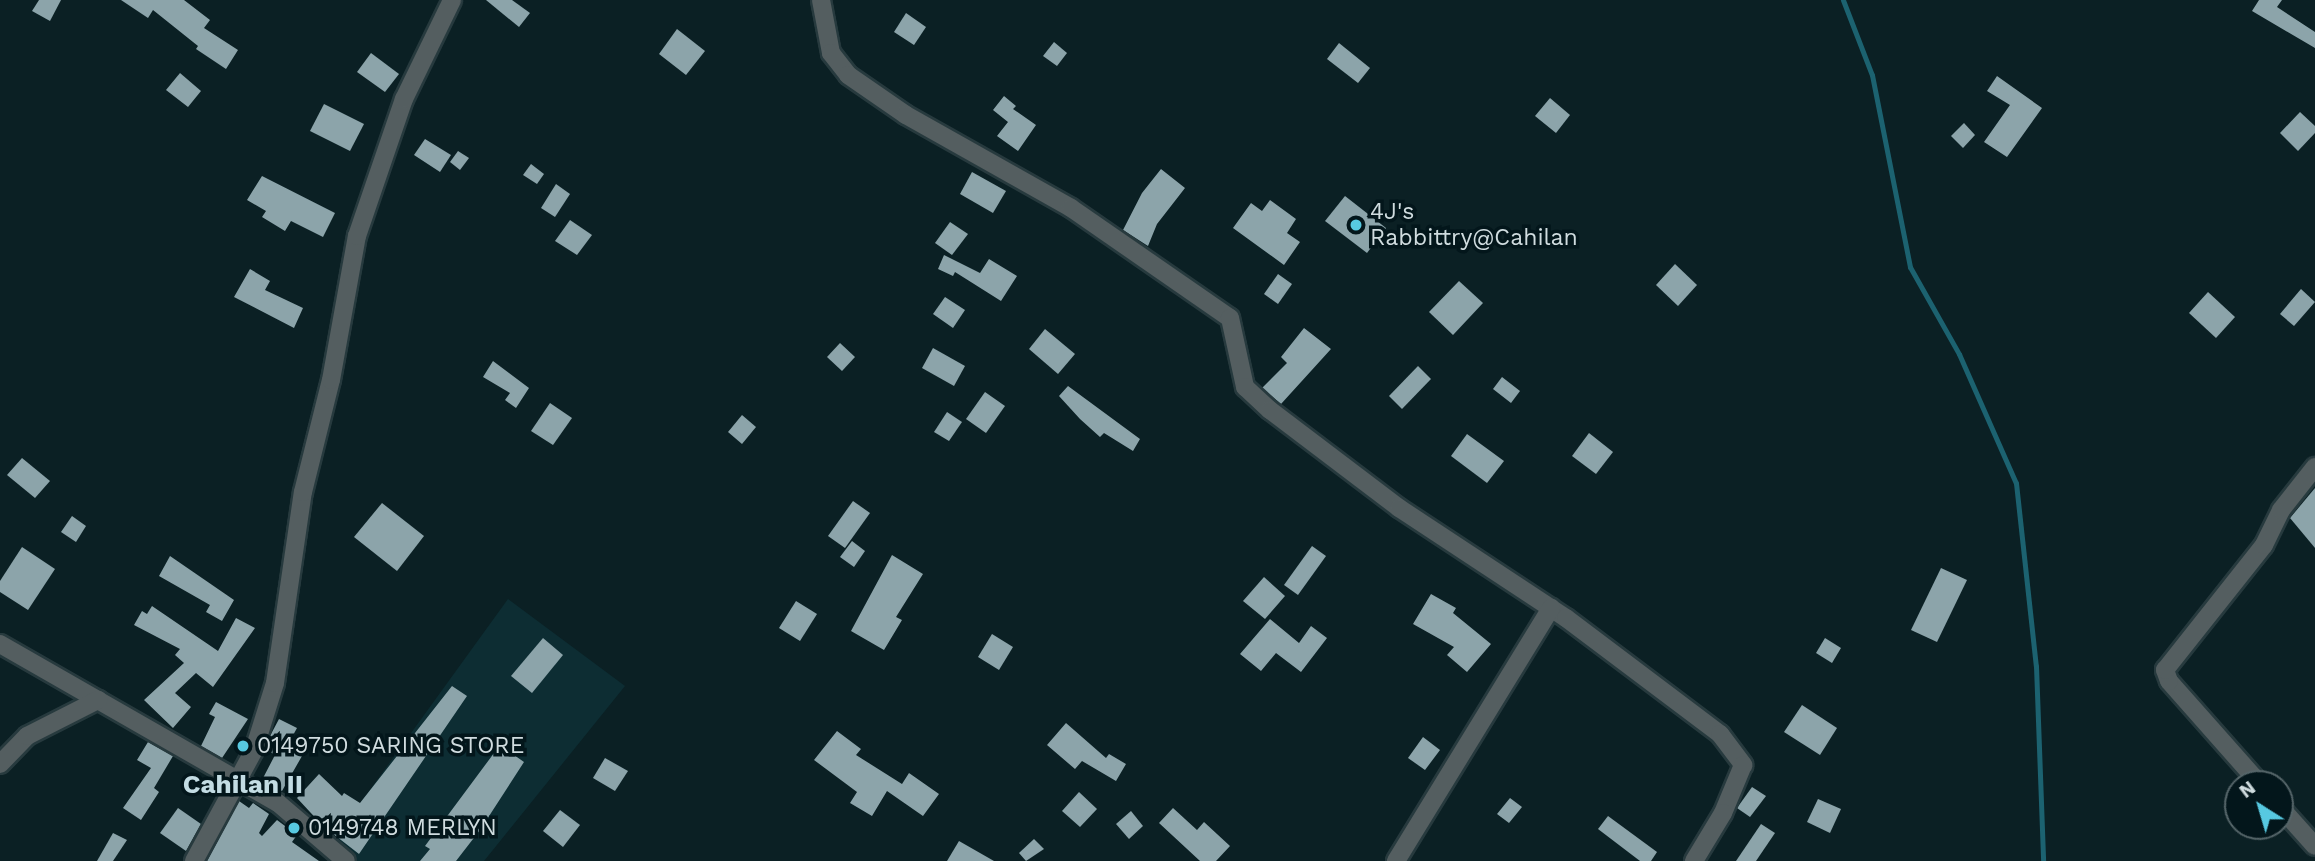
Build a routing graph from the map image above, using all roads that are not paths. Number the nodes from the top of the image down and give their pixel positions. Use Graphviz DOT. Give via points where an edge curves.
graph roads {
  1 [pos="452,0"];
  2 [pos="821,0"];
  3 [pos="2315,467"];
  4 [pos="1551,608"];
  5 [pos="0,644"];
  6 [pos="98,700"];
  7 [pos="0,764"];
  8 [pos="2248,770"];
  9 [pos="236,779"];
  10 [pos="2294,823"];
  11 [pos="2315,846"];
  12 [pos="194,861"];
  13 [pos="346,861"];
  14 [pos="1396,861"];
  15 [pos="1694,861"];
  1 -- 9 [label="street" via="404,99 357,236 331,380 303,492 275,683 254,751"];
  2 -- 4 [label="street" via="831,53 848,75 906,116 1071,208 1230,318 1245,387 1270,410 1399,508"];
  3 -- 8 [label="street" via="2281,510 2264,545 2165,670 2169,681"];
  4 -- 14 [label="street"];
  4 -- 15 [label="street" via="1720,734 1743,765 1723,813"];
  5 -- 6 [label="street"];
  6 -- 7 [label="street" via="27,736"];
  6 -- 9 [label="street"];
  9 -- 12 [label="street"];
  9 -- 13 [label="street" via="278,803"];
  10 -- 11 [label="street"];
}
